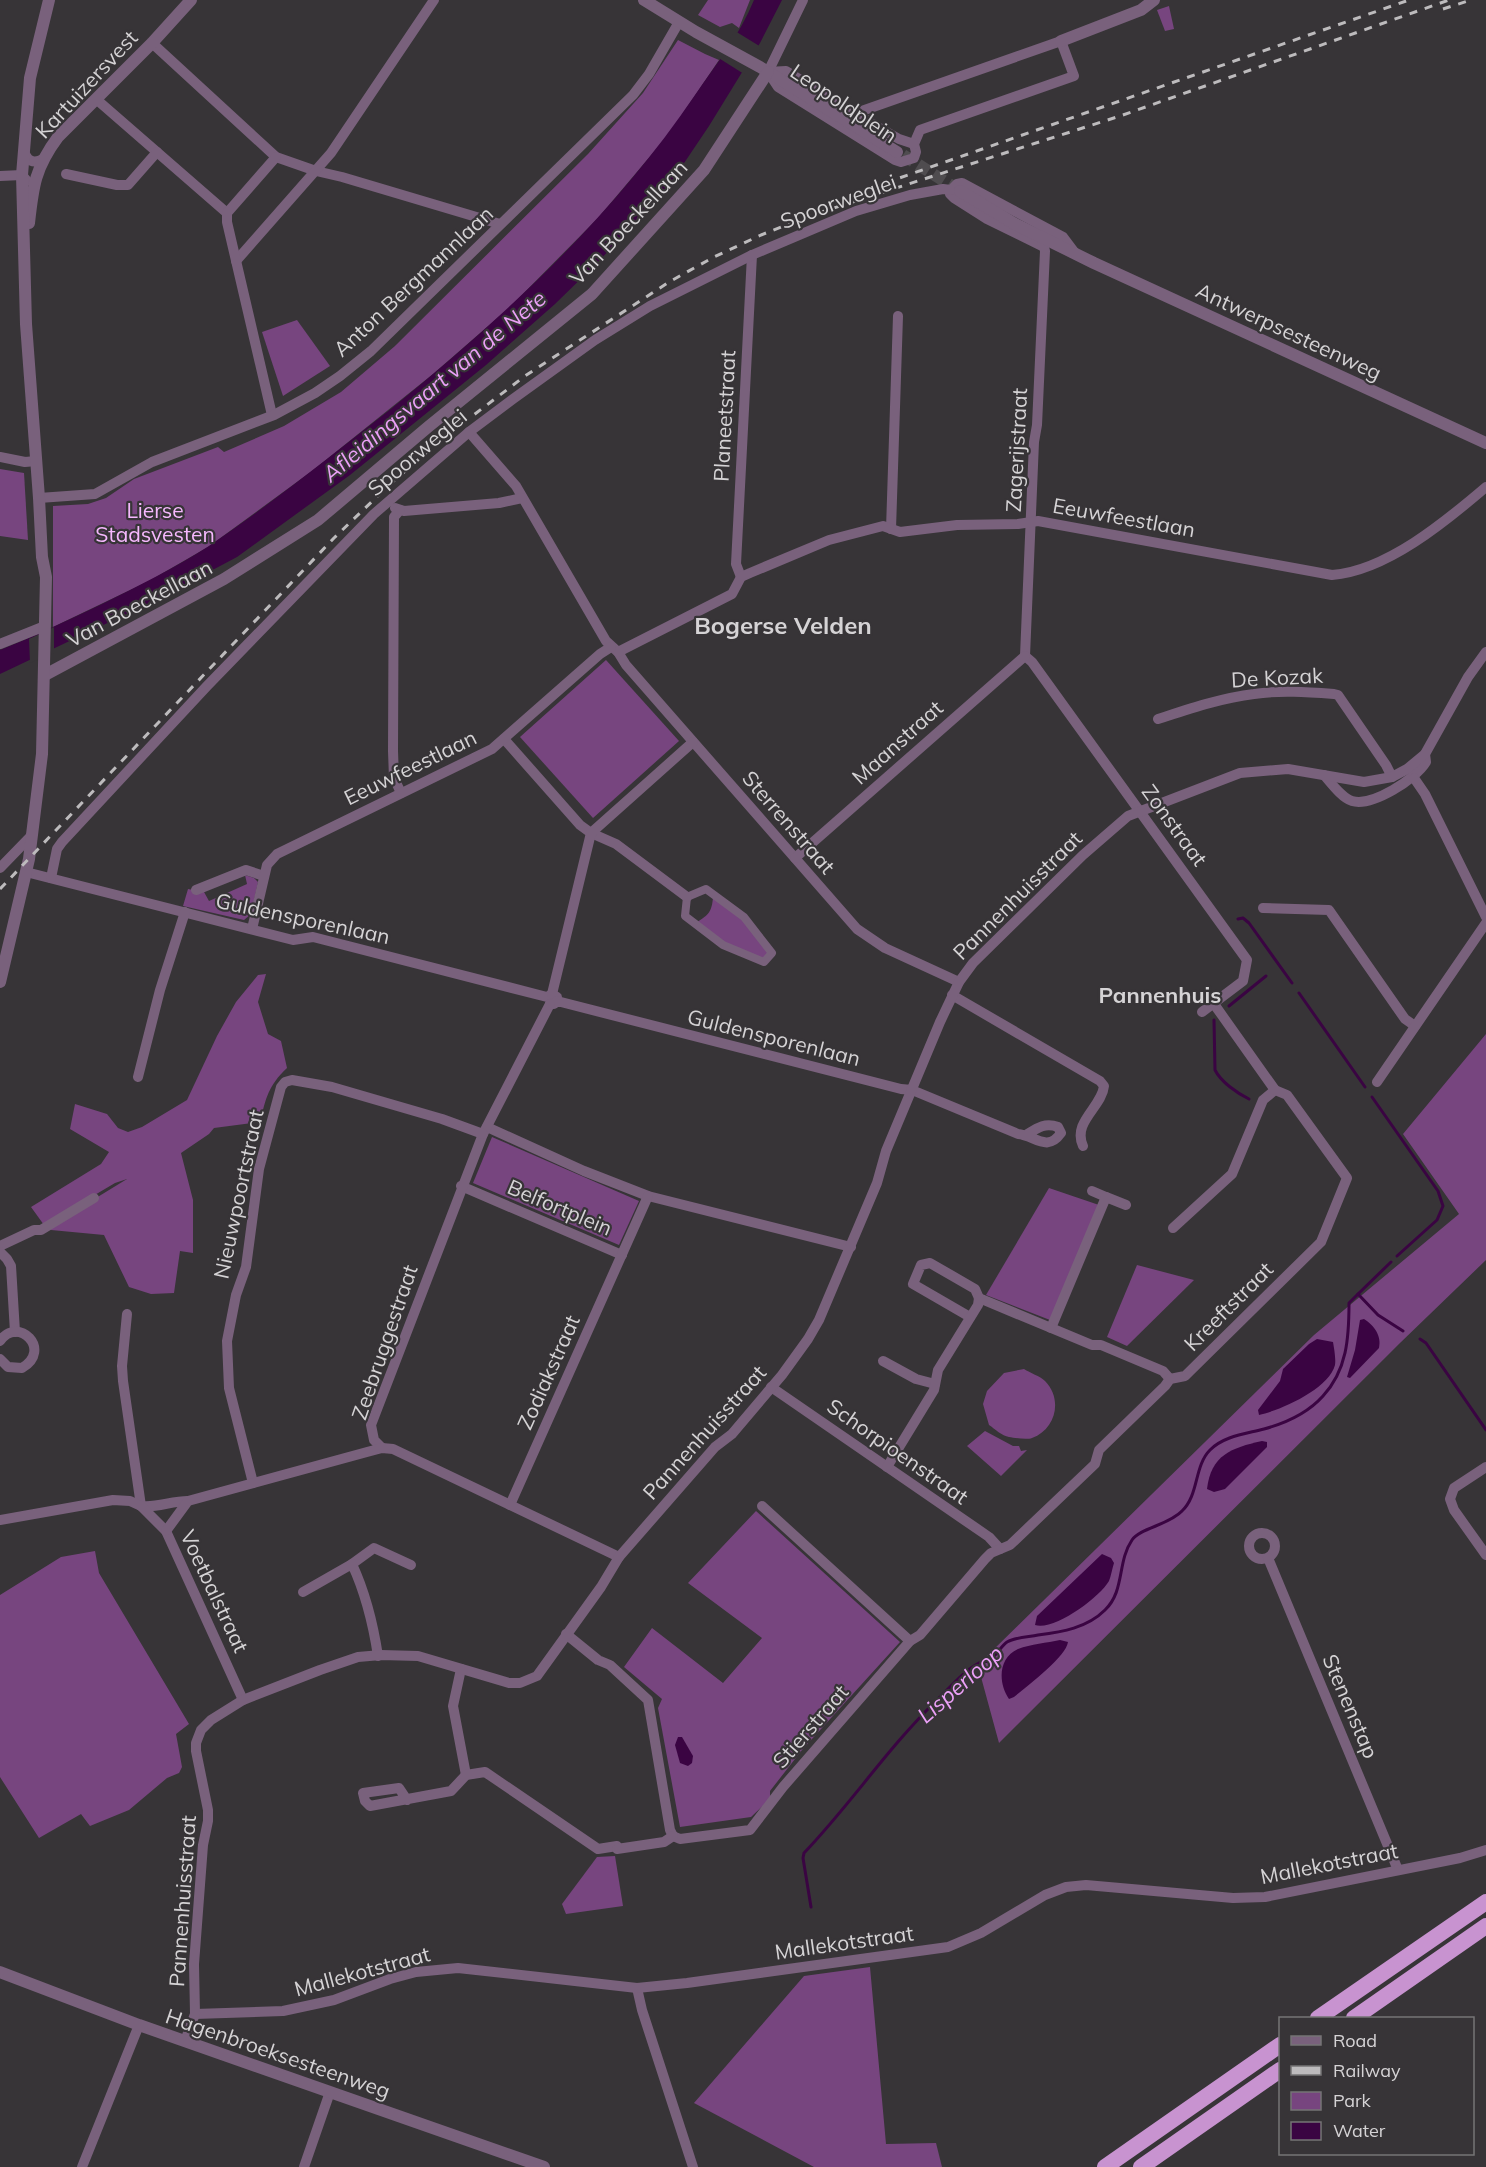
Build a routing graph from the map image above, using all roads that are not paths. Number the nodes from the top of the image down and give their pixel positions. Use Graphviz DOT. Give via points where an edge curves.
graph roads {
  1 [pos="49,0"];
  2 [pos="191,0"];
  3 [pos="434,0"];
  4 [pos="644,0"];
  5 [pos="802,0"];
  6 [pos="1154,0"];
  7 [pos="679,22"];
  8 [pos="1061,41"];
  9 [pos="152,43"];
  10 [pos="764,69"];
  11 [pos="96,99"];
  12 [pos="856,113"];
  13 [pos="914,144"];
  14 [pos="24,151"];
  15 [pos="157,152"];
  16 [pos="897,152"];
  17 [pos="276,157"];
  18 [pos="40,165"];
  19 [pos="316,171"];
  20 [pos="66,174"];
  21 [pos="22,175"];
  22 [pos="0,176"];
  23 [pos="951,190"];
  24 [pos="33,192"];
  25 [pos="227,213"];
  26 [pos="500,224"];
  27 [pos="25,241"];
  28 [pos="752,255"];
  29 [pos="236,261"];
  30 [pos="898,316"];
  31 [pos="272,415"];
  32 [pos="469,432"];
  33 [pos="1486,443"];
  34 [pos="0,457"];
  35 [pos="36,461"];
  36 [pos="1486,487"];
  37 [pos="39,498"];
  38 [pos="522,498"];
  39 [pos="388,501"];
  40 [pos="400,510"];
  41 [pos="1031,521"];
  42 [pos="891,529"];
  43 [pos="741,577"];
  44 [pos="45,628"];
  45 [pos="0,644"];
  46 [pos="615,650"];
  47 [pos="1486,652"];
  48 [pos="1025,656"];
  49 [pos="45,675"];
  50 [pos="1158,719"];
  51 [pos="504,739"];
  52 [pos="693,742"];
  53 [pos="1425,754"];
  54 [pos="1323,775"];
  55 [pos="1392,777"];
  56 [pos="1413,777"];
  57 [pos="401,794"];
  58 [pos="1141,810"];
  59 [pos="591,833"];
  60 [pos="32,835"];
  61 [pos="795,858"];
  62 [pos="0,868"];
  63 [pos="26,872"];
  64 [pos="264,876"];
  65 [pos="51,878"];
  66 [pos="196,890"];
  67 [pos="687,897"];
  68 [pos="1263,908"];
  69 [pos="185,912"];
  70 [pos="1486,917"];
  71 [pos="1486,923"];
  72 [pos="252,929"];
  73 [pos="0,982"];
  74 [pos="959,982"];
  75 [pos="952,995"];
  76 [pos="552,999"];
  77 [pos="1214,1004"];
  78 [pos="1202,1012"];
  79 [pos="1415,1026"];
  80 [pos="138,1077"];
  81 [pos="1377,1082"];
  82 [pos="912,1090"];
  83 [pos="1275,1090"];
  84 [pos="485,1130"];
  85 [pos="1026,1135"];
  86 [pos="1083,1146"];
  87 [pos="461,1186"];
  88 [pos="1092,1191"];
  89 [pos="648,1197"];
  90 [pos="1106,1197"];
  91 [pos="94,1198"];
  92 [pos="1126,1205"];
  93 [pos="1173,1228"];
  94 [pos="0,1245"];
  95 [pos="851,1247"];
  96 [pos="0,1252"];
  97 [pos="622,1255"];
  98 [pos="979,1298"];
  99 [pos="127,1314"];
  100 [pos="970,1317"];
  101 [pos="1051,1328"];
  102 [pos="15,1332"];
  103 [pos="0,1341"];
  104 [pos="0,1359"];
  105 [pos="883,1361"];
  106 [pos="1170,1379"];
  107 [pos="935,1384"];
  108 [pos="771,1387"];
  109 [pos="382,1448"];
  110 [pos="887,1467"];
  111 [pos="1486,1467"];
  112 [pos="253,1483"];
  113 [pos="188,1501"];
  114 [pos="510,1505"];
  115 [pos="141,1506"];
  116 [pos="762,1506"];
  117 [pos="0,1520"];
  118 [pos="166,1531"];
  119 [pos="1000,1550"];
  120 [pos="1486,1555"];
  121 [pos="619,1557"];
  122 [pos="1268,1558"];
  123 [pos="352,1564"];
  124 [pos="411,1565"];
  125 [pos="303,1592"];
  126 [pos="957,1593"];
  127 [pos="566,1634"];
  128 [pos="910,1641"];
  129 [pos="378,1656"];
  130 [pos="461,1669"];
  131 [pos="243,1700"];
  132 [pos="466,1775"];
  133 [pos="407,1800"];
  134 [pos="673,1836"];
  135 [pos="1486,1850"];
  136 [pos="1398,1870"];
  137 [pos="1486,1902"];
  138 [pos="1486,1926"];
  139 [pos="0,1971"];
  140 [pos="637,1988"];
  141 [pos="195,2014"];
  142 [pos="1321,2017"];
  143 [pos="1357,2017"];
  144 [pos="139,2025"];
  145 [pos="184,2041"];
  146 [pos="1279,2046"];
  147 [pos="1279,2071"];
  148 [pos="328,2097"];
  149 [pos="82,2167"];
  150 [pos="304,2167"];
  151 [pos="544,2167"];
  152 [pos="693,2167"];
  153 [pos="1105,2167"];
  154 [pos="1141,2167"];
  1 -- 14 [label="street" via="30,78"];
  2 -- 9 [label="street, Kartuizersvest"];
  3 -- 19 [label="street"];
  4 -- 7 [label="street"];
  5 -- 10 [label="street"];
  6 -- 8 [label="street, Leopoldplein" via="1142,10"];
  7 -- 10 [label="street"];
  7 -- 26 [label="street, Anton Bergmannlaan" via="633,95"];
  8 -- 12 [label="street, Leopoldplein"];
  8 -- 13 [label="street, Leopoldplein" via="1074,76 920,130"];
  9 -- 11 [label="street, Kartuizersvest"];
  9 -- 17 [label="street"];
  10 -- 12 [label="street, Leopoldplein" via="786,71"];
  10 -- 13 [label="street, Leopoldplein" via="778,87 895,160 914,158"];
  10 -- 16 [label="street"];
  10 -- 49 [label="street, Van Boeckellaan" via="704,170 592,294 318,520 224,579"];
  11 -- 15 [label="street"];
  11 -- 18 [label="street, Kartuizersvest" via="58,137"];
  12 -- 13 [label="street, Leopoldplein"];
  14 -- 18 [label="street" via="29,161"];
  14 -- 21 [label="street"];
  15 -- 20 [label="street" via="128,185"];
  15 -- 25 [label="street"];
  17 -- 19 [label="street"];
  17 -- 25 [label="street"];
  18 -- 24 [label="street"];
  19 -- 26 [label="street"];
  19 -- 29 [label="street"];
  21 -- 22 [label="street"];
  21 -- 24 [label="street"];
  21 -- 27 [label="street"];
  23 -- 28 [label="street, Spoorweglei" via="909,195 856,211"];
  23 -- 33 [label="street, Antwerpsesteenweg" via="1075,253"];
  23 -- 41 [label="street, Zagerijstraat" via="954,198 987,219 1044,247"];
  24 -- 27 [label="street"];
  25 -- 29 [label="street"];
  26 -- 31 [label="street, Anton Bergmannlaan" via="359,362 315,393"];
  27 -- 35 [label="street"];
  28 -- 32 [label="street, Spoorweglei" via="650,306 595,340"];
  28 -- 43 [label="street, Planeetstraat" via="736,564"];
  29 -- 31 [label="street"];
  30 -- 42 [label="street"];
  31 -- 37 [label="street, Anton Bergmannlaan" via="152,462 95,494"];
  32 -- 38 [label="street, Sterrenstraat"];
  32 -- 39 [label="street, Spoorweglei"];
  34 -- 35 [label="street"];
  35 -- 37 [label="street"];
  36 -- 41 [label="street, Eeuwfeestlaan" via="1401,553 1332,575"];
  37 -- 44 [label="street" via="46,577"];
  38 -- 40 [label="street"];
  38 -- 46 [label="street, Sterrenstraat"];
  39 -- 40 [label="street"];
  39 -- 65 [label="street, Spoorweglei" via="62,842"];
  40 -- 57 [label="street" via="394,517 392,717 394,778"];
  41 -- 42 [label="street, Eeuwfeestlaan" via="900,532"];
  41 -- 48 [label="street, Zagerijstraat"];
  42 -- 43 [label="street, Eeuwfeestlaan" via="883,526 829,540"];
  43 -- 46 [label="street, Eeuwfeestlaan" via="732,594"];
  44 -- 45 [label="street"];
  44 -- 49 [label="street"];
  46 -- 51 [label="street, Eeuwfeestlaan" via="600,654"];
  46 -- 52 [label="street, Sterrenstraat"];
  47 -- 53 [label="street, Pannenhuisstraat"];
  48 -- 58 [label="street, Zonstraat"];
  48 -- 61 [label="street, Maanstraat"];
  49 -- 60 [label="street" via="42,754"];
  50 -- 55 [label="street, De Kozak" via="1255,693 1334,694"];
  51 -- 57 [label="street, Eeuwfeestlaan" via="492,749"];
  51 -- 59 [label="street"];
  52 -- 59 [label="street"];
  52 -- 61 [label="street, Sterrenstraat"];
  53 -- 55 [label="street, Pannenhuisstraat"];
  53 -- 56 [label="street, Pannenhuisstraat" via="1426,762"];
  54 -- 55 [label="street, Pannenhuisstraat" via="1364,782"];
  54 -- 56 [label="street" via="1354,802 1378,796"];
  54 -- 58 [label="street, Pannenhuisstraat" via="1288,769 1240,773"];
  56 -- 70 [label="street"];
  57 -- 64 [label="street, Eeuwfeestlaan" via="277,854 267,865"];
  58 -- 74 [label="street, Pannenhuisstraat" via="1128,816 1083,855 973,963"];
  58 -- 77 [label="street, Zonstraat" via="1247,960 1243,981"];
  59 -- 67 [label="street" via="616,844"];
  59 -- 76 [label="street, Zeebruggestraat"];
  60 -- 62 [label="street"];
  60 -- 63 [label="street"];
  61 -- 74 [label="street, Sterrenstraat" via="857,929 885,948"];
  63 -- 65 [label="street"];
  63 -- 73 [label="street"];
  64 -- 66 [label="street" via="246,870"];
  64 -- 72 [label="street, Eeuwfeestlaan"];
  65 -- 69 [label="street, Guldensporenlaan"];
  67 -- 67 [label="street" via="686,916 723,945 764,962 772,953 744,917 706,890"];
  68 -- 79 [label="street" via="1329,910 1405,1019"];
  69 -- 72 [label="street, Guldensporenlaan"];
  69 -- 80 [label="street"];
  71 -- 79 [label="street"];
  72 -- 76 [label="street, Guldensporenlaan" via="293,940 313,937"];
  74 -- 75 [label="street, Pannenhuisstraat"];
  75 -- 82 [label="street, Pannenhuisstraat"];
  75 -- 86 [label="street" via="1100,1081 1103,1095 1080,1131"];
  76 -- 82 [label="street, Guldensporenlaan"];
  76 -- 84 [label="street, Zeebruggestraat"];
  77 -- 78 [label="street, Zonstraat"];
  77 -- 83 [label="street, Kreeftstraat"];
  79 -- 81 [label="street"];
  82 -- 85 [label="street, Guldensporenlaan"];
  82 -- 95 [label="street, Pannenhuisstraat"];
  83 -- 93 [label="street" via="1263,1100 1232,1174"];
  83 -- 106 [label="street, Kreeftstraat" via="1287,1095 1347,1178 1321,1242 1195,1367 1185,1376"];
  84 -- 87 [label="street, Zeebruggestraat"];
  84 -- 89 [label="street, Belfortplein"];
  84 -- 112 [label="street, Nieuwpoortstraat" via="332,1088 292,1080 281,1087 259,1169 246,1267 236,1295 228,1341 229,1388"];
  87 -- 97 [label="street, Belfortplein"];
  87 -- 109 [label="street, Zeebruggestraat" via="371,1425"];
  88 -- 90 [label="street"];
  89 -- 95 [label="street"];
  89 -- 97 [label="street, Belfortplein"];
  90 -- 92 [label="street"];
  90 -- 101 [label="street"];
  91 -- 94 [label="street" via="41,1230"];
  95 -- 108 [label="street, Pannenhuisstraat" via="819,1320"];
  96 -- 102 [label="street" via="11,1266"];
  97 -- 114 [label="street, Zodiakstraat"];
  98 -- 100 [label="street"];
  98 -- 100 [label="street" via="975,1289 930,1263 921,1265 913,1284"];
  98 -- 101 [label="street"];
  99 -- 115 [label="street" via="123,1381"];
  100 -- 107 [label="street" via="938,1370"];
  101 -- 106 [label="street" via="1163,1371"];
  102 -- 103 [label="street"];
  102 -- 104 [label="street" via="31,1338 35,1352 32,1360 16,1369"];
  105 -- 107 [label="street" via="916,1379"];
  106 -- 119 [label="street, Kreeftstraat" via="1099,1450 1095,1464 1010,1545"];
  107 -- 110 [label="street"];
  108 -- 110 [label="street, Schorpioenstraat"];
  108 -- 121 [label="street, Pannenhuisstraat"];
  109 -- 112 [label="street, Zeebruggestraat"];
  109 -- 114 [label="street" via="393,1449"];
  110 -- 119 [label="street, Schorpioenstraat" via="989,1537"];
  111 -- 120 [label="street" via="1454,1488 1450,1499"];
  112 -- 113 [label="street, Zeebruggestraat"];
  113 -- 115 [label="street, Zeebruggestraat" via="154,1508"];
  113 -- 118 [label="street"];
  114 -- 121 [label="street"];
  115 -- 117 [label="street" via="113,1500"];
  115 -- 118 [label="street, Voetbalstraat"];
  116 -- 128 [label="street"];
  118 -- 131 [label="street, Voetbalstraat"];
  119 -- 126 [label="street, Kreeftstraat" via="985,1559"];
  121 -- 127 [label="street, Pannenhuisstraat"];
  122 -- 136 [label="street, Stenenstap"];
  123 -- 124 [label="street" via="375,1548"];
  123 -- 125 [label="street"];
  123 -- 129 [label="street" via="373,1621"];
  126 -- 128 [label="street, Stierstraat"];
  127 -- 130 [label="street, Pannenhuisstraat" via="537,1676 520,1683"];
  127 -- 134 [label="street" via="648,1700"];
  128 -- 134 [label="street, Stierstraat" via="750,1830 680,1839"];
  129 -- 130 [label="street, Pannenhuisstraat" via="418,1656"];
  129 -- 131 [label="street, Pannenhuisstraat" via="344,1661"];
  130 -- 132 [label="street" via="453,1706"];
  131 -- 141 [label="street, Pannenhuisstraat" via="211,1720 196,1743 208,1821 194,1964"];
  132 -- 133 [label="street" via="451,1791"];
  132 -- 134 [label="street, Stierstraat" via="486,1772 598,1849 664,1842"];
  135 -- 136 [label="street, Mallekotstraat"];
  136 -- 140 [label="street, Mallekotstraat" via="1265,1897 1233,1898 1086,1885 1066,1887 1045,1895 981,1934 948,1947"];
  137 -- 142 [label="highway"];
  138 -- 143 [label="highway"];
  139 -- 144 [label="street, Hagenbroeksesteenweg"];
  140 -- 141 [label="street, Mallekotstraat" via="458,1968 416,1972 334,2000 283,2012"];
  140 -- 152 [label="street"];
  141 -- 145 [label="street, Pannenhuisstraat"];
  144 -- 145 [label="street, Hagenbroeksesteenweg"];
  144 -- 149 [label="street"];
  145 -- 148 [label="street, Hagenbroeksesteenweg"];
  146 -- 153 [label="highway"];
  147 -- 154 [label="highway"];
  148 -- 150 [label="street"];
  148 -- 151 [label="street, Hagenbroeksesteenweg"];
}
